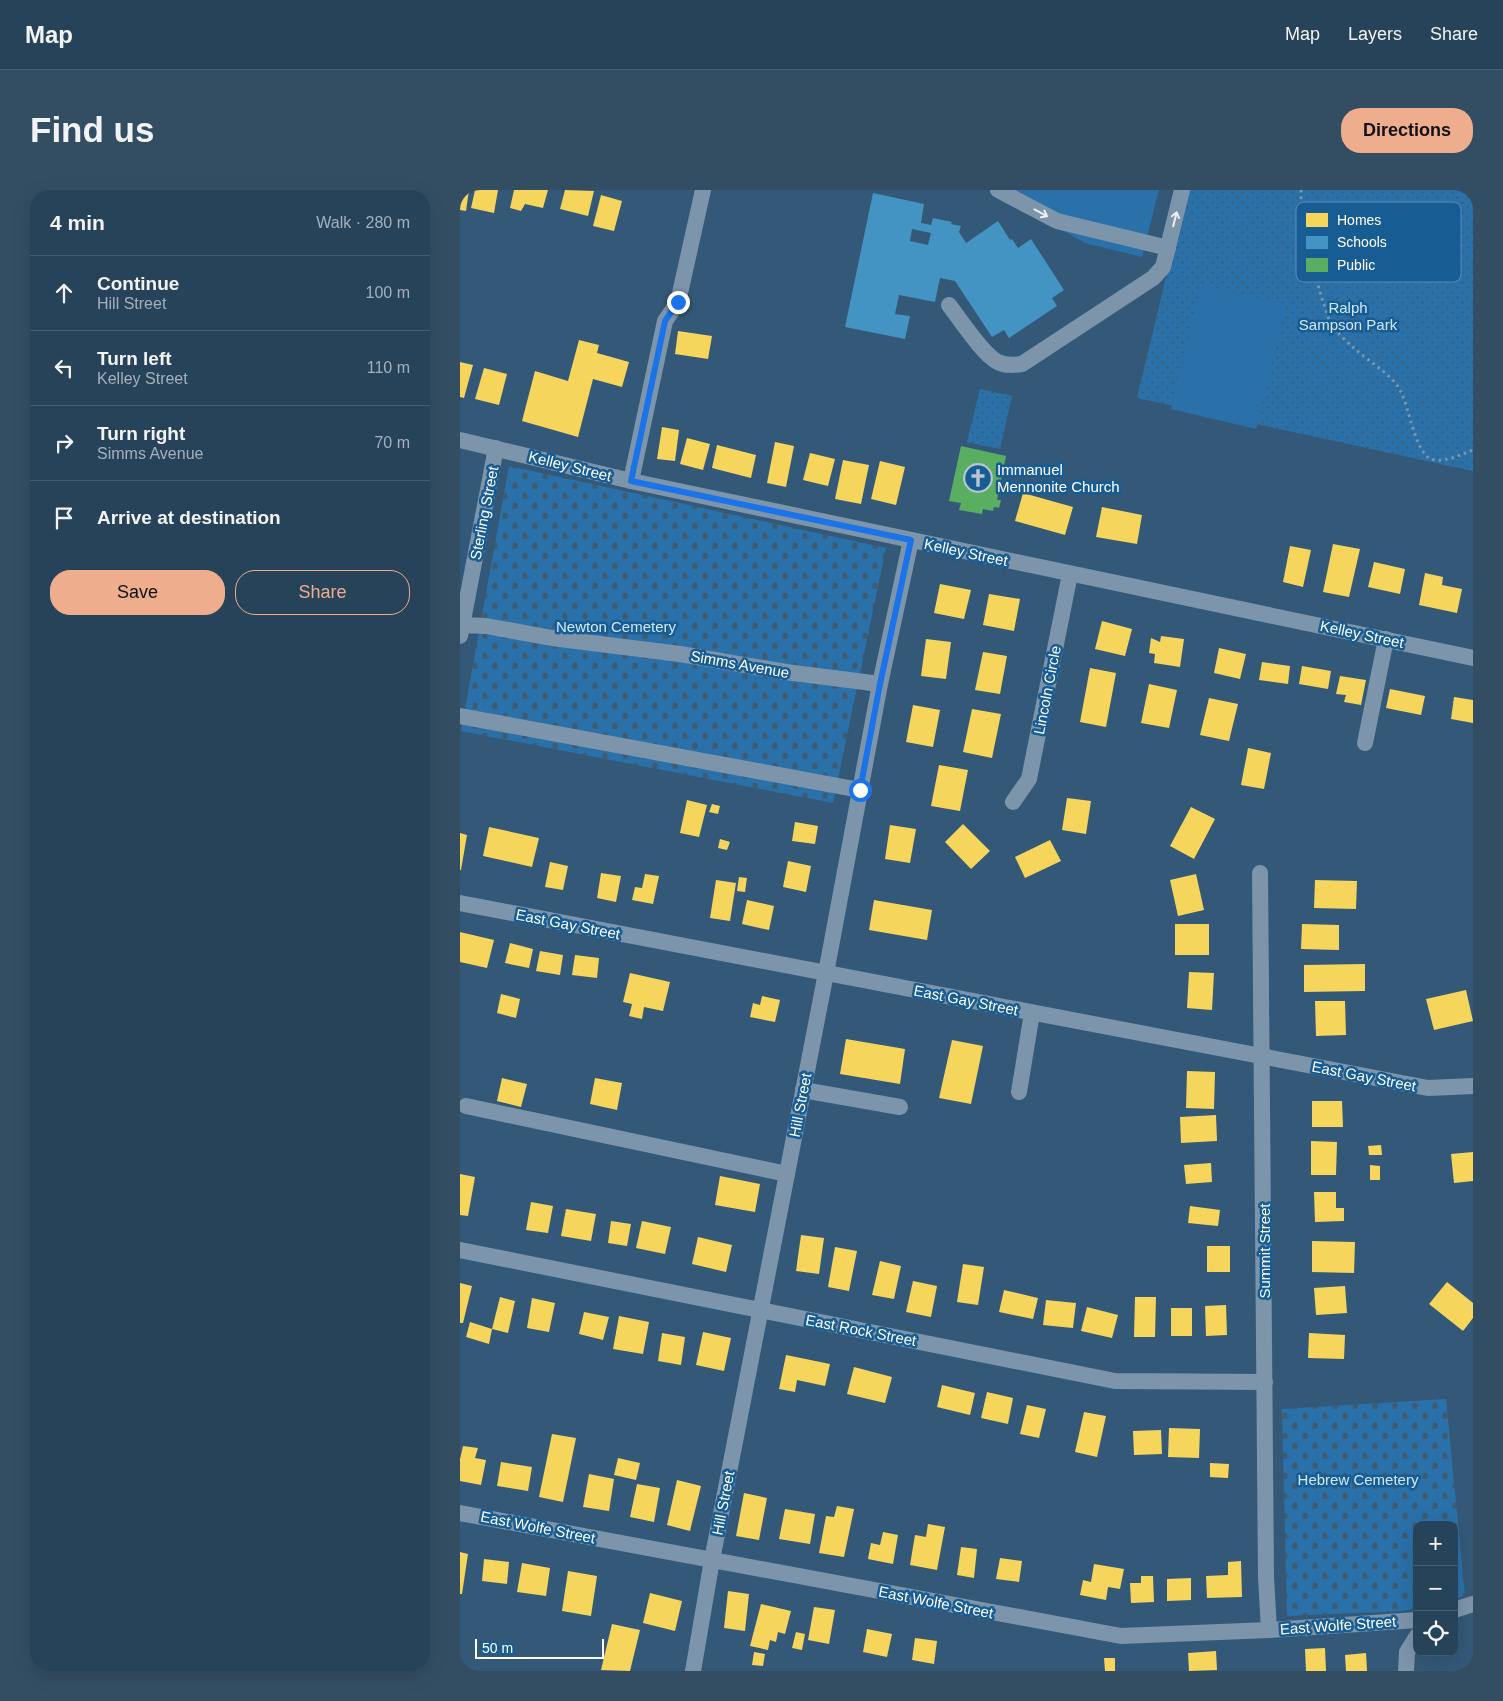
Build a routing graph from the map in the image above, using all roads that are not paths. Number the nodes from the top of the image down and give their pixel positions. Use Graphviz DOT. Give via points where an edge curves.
graph roads {
  1 [pos="704,190"];
  2 [pos="998,190"];
  3 [pos="1182,190"];
  4 [pos="1168,248"];
  5 [pos="949,305"];
  6 [pos="460,440"];
  7 [pos="496,448"];
  8 [pos="631,481"];
  9 [pos="911,540"];
  10 [pos="1070,574"];
  11 [pos="461,629"];
  12 [pos="1386,639"];
  13 [pos="1473,658"];
  14 [pos="880,684"];
  15 [pos="460,716"];
  16 [pos="1365,742"];
  17 [pos="860,790"];
  18 [pos="1013,802"];
  19 [pos="1260,873"];
  20 [pos="460,904"];
  21 [pos="826,973"];
  22 [pos="1032,1013"];
  23 [pos="1263,1056"];
  24 [pos="1473,1086"];
  25 [pos="803,1090"];
  26 [pos="1019,1092"];
  27 [pos="466,1106"];
  28 [pos="900,1107"];
  29 [pos="787,1174"];
  30 [pos="460,1250"];
  31 [pos="760,1310"];
  32 [pos="1265,1382"];
  33 [pos="460,1513"];
  34 [pos="712,1560"];
  35 [pos="1473,1604"];
  36 [pos="1458,1609"];
  37 [pos="1413,1620"];
  38 [pos="1269,1630"];
  39 [pos="1413,1642"];
  40 [pos="693,1671"];
  41 [pos="1406,1671"];
  1 -- 8 [label="street" via="678,302 665,321"];
  2 -- 4 [label="street, one-way" via="1057,221"];
  4 -- 3 [label="street, one-way"];
  4 -- 5 [label="street" via="1163,267 1153,278 1022,364 1011,366 988,354"];
  6 -- 7 [label="street, Kelley Street"];
  7 -- 8 [label="street, Kelley Street"];
  7 -- 11 [label="street, Sterling Street"];
  8 -- 9 [label="street, Kelley Street"];
  9 -- 10 [label="street, Kelley Street"];
  9 -- 14 [label="street, Hill Street"];
  10 -- 12 [label="street, Kelley Street"];
  10 -- 18 [label="street, Lincoln Circle" via="1029,779"];
  11 -- 14 [label="street, Simms Avenue" via="486,626"];
  12 -- 13 [label="street, Kelley Street"];
  12 -- 16 [label="street"];
  14 -- 17 [label="street, Hill Street"];
  15 -- 17 [label="street"];
  17 -- 21 [label="street, Hill Street"];
  19 -- 23 [label="street, Summit Street"];
  20 -- 21 [label="street, East Gay Street"];
  21 -- 22 [label="street, East Gay Street"];
  21 -- 25 [label="street, Hill Street"];
  22 -- 23 [label="street, East Gay Street"];
  22 -- 26 [label="street"];
  23 -- 24 [label="street, East Gay Street" via="1428,1088"];
  23 -- 32 [label="street, Summit Street"];
  25 -- 28 [label="street"];
  25 -- 29 [label="street, Hill Street"];
  27 -- 29 [label="street"];
  29 -- 31 [label="street, Hill Street"];
  30 -- 31 [label="street, East Rock Street"];
  31 -- 32 [label="street, East Rock Street" via="1115,1382"];
  31 -- 34 [label="street, Hill Street"];
  32 -- 38 [label="street, Summit Street"];
  33 -- 34 [label="street, East Wolfe Street"];
  34 -- 38 [label="street, East Wolfe Street" via="1122,1636"];
  34 -- 40 [label="street, Hill Street"];
  35 -- 36 [label="street"];
  37 -- 38 [label="street, East Wolfe Street"];
  39 -- 41 [label="street" via="1407,1652"];
}
